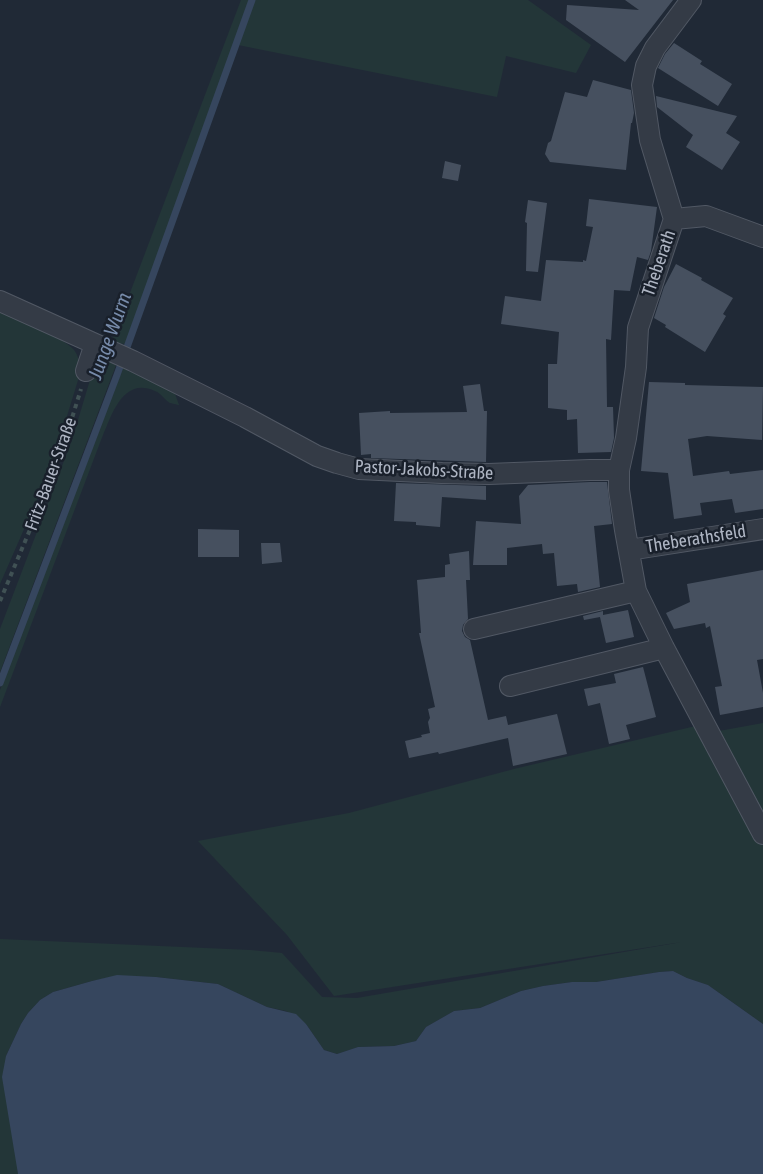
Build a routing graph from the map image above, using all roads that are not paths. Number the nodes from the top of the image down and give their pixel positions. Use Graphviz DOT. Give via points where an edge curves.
graph roads {
  1 [pos="691,0"];
  2 [pos="674,219"];
  3 [pos="763,237"];
  4 [pos="0,300"];
  5 [pos="102,347"];
  6 [pos="86,371"];
  7 [pos="619,470"];
  8 [pos="763,529"];
  9 [pos="629,550"];
  10 [pos="636,591"];
  11 [pos="474,629"];
  12 [pos="664,648"];
  13 [pos="510,686"];
  14 [pos="763,834"];
  1 -- 2 [label="street, Theberath" via="655,48 642,85 650,140"];
  2 -- 3 [label="street" via="706,216"];
  2 -- 7 [label="street, Theberath" via="638,328 636,367"];
  4 -- 5 [label="street, Pastor-Jakobs-Straße"];
  5 -- 6 [label="street"];
  5 -- 7 [label="street, Pastor-Jakobs-Straße" via="317,456 359,469 489,474"];
  7 -- 9 [label="street"];
  8 -- 9 [label="street, Theberathsfeld"];
  9 -- 10 [label="street"];
  10 -- 11 [label="street"];
  10 -- 12 [label="street"];
  12 -- 13 [label="street"];
  12 -- 14 [label="street"];
}
